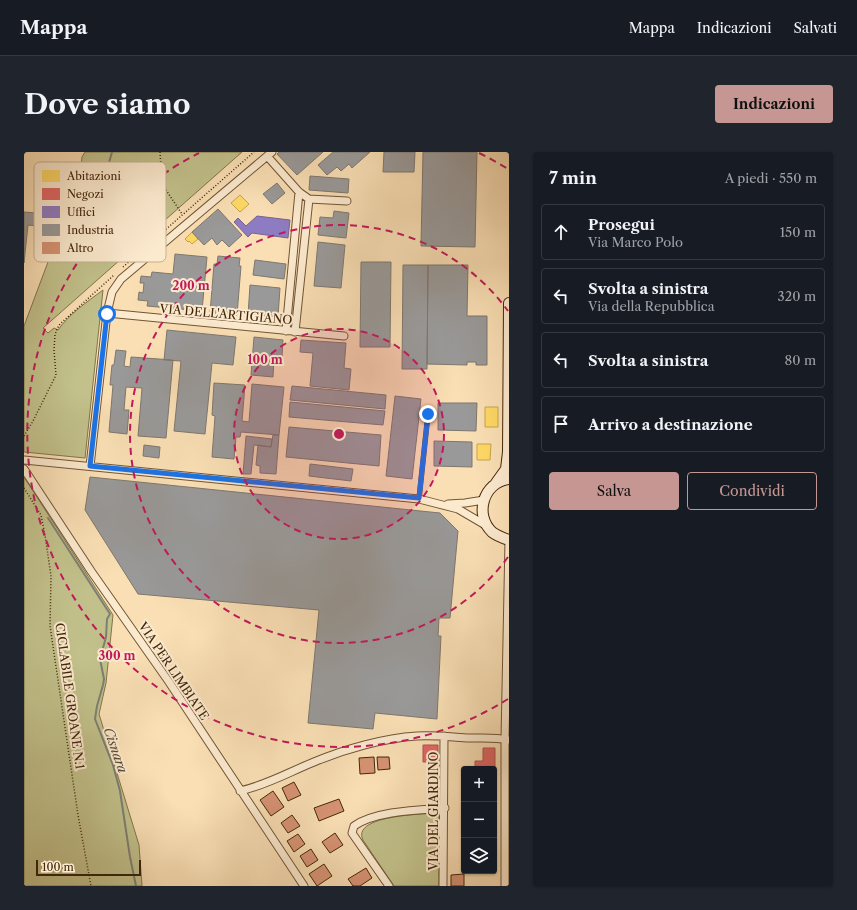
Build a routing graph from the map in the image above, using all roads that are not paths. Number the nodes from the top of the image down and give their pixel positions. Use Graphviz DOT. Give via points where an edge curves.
graph roads {
  1 [pos="269,154"];
  2 [pos="300,192"];
  3 [pos="309,199"];
  4 [pos="347,201"];
  5 [pos="166,241"];
  6 [pos="141,262"];
  7 [pos="509,303"];
  8 [pos="107,314"];
  9 [pos="286,331"];
  10 [pos="296,332"];
  11 [pos="344,336"];
  12 [pos="509,373"];
  13 [pos="428,414"];
  14 [pos="24,460"];
  15 [pos="90,466"];
  16 [pos="24,469"];
  17 [pos="509,479"];
  18 [pos="496,484"];
  19 [pos="419,498"];
  20 [pos="484,500"];
  21 [pos="442,504"];
  22 [pos="487,526"];
  23 [pos="509,540"];
  24 [pos="508,619"];
  25 [pos="444,736"];
  26 [pos="507,740"];
  27 [pos="240,791"];
  28 [pos="445,808"];
  29 [pos="304,886"];
  30 [pos="389,886"];
  31 [pos="443,886"];
  32 [pos="505,886"];
  1 -- 2 [label="street"];
  1 -- 5 [label="street"];
  2 -- 3 [label="street"];
  2 -- 9 [label="street"];
  3 -- 4 [label="street"];
  3 -- 10 [label="street"];
  6 -- 8 [label="street" via="121,279 112,292"];
  7 -- 12 [label="street"];
  8 -- 9 [label="street, VIA DELL'ARTIGIANO"];
  8 -- 15 [label="street"];
  9 -- 10 [label="street, VIA DELL'ARTIGIANO"];
  10 -- 11 [label="street, VIA DELL'ARTIGIANO"];
  12 -- 18 [label="street" via="508,452 506,469"];
  13 -- 19 [label="lane"];
  14 -- 15 [label="street"];
  15 -- 19 [label="street"];
  16 -- 27 [label="street, VIA PER LIMBIATE"];
  17 -- 18 [label="street"];
  18 -- 20 [label="street" via="488,491"];
  19 -- 21 [label="street"];
  20 -- 21 [label="street" via="465,504"];
  20 -- 22 [label="street" via="482,509"];
  21 -- 22 [label="street" via="458,509"];
  22 -- 23 [label="street" via="493,533"];
  23 -- 24 [label="street"];
  24 -- 26 [label="street"];
  25 -- 26 [label="street"];
  25 -- 27 [label="street" via="417,736 382,741 328,757 273,781"];
  25 -- 28 [label="street, VIA DEL GIARDINO"];
  26 -- 32 [label="street"];
  27 -- 29 [label="street, VIA PER LIMBIATE"];
  28 -- 30 [label="street" via="388,814 354,826 352,832"];
  28 -- 31 [label="street, VIA DEL GIARDINO"];
}
